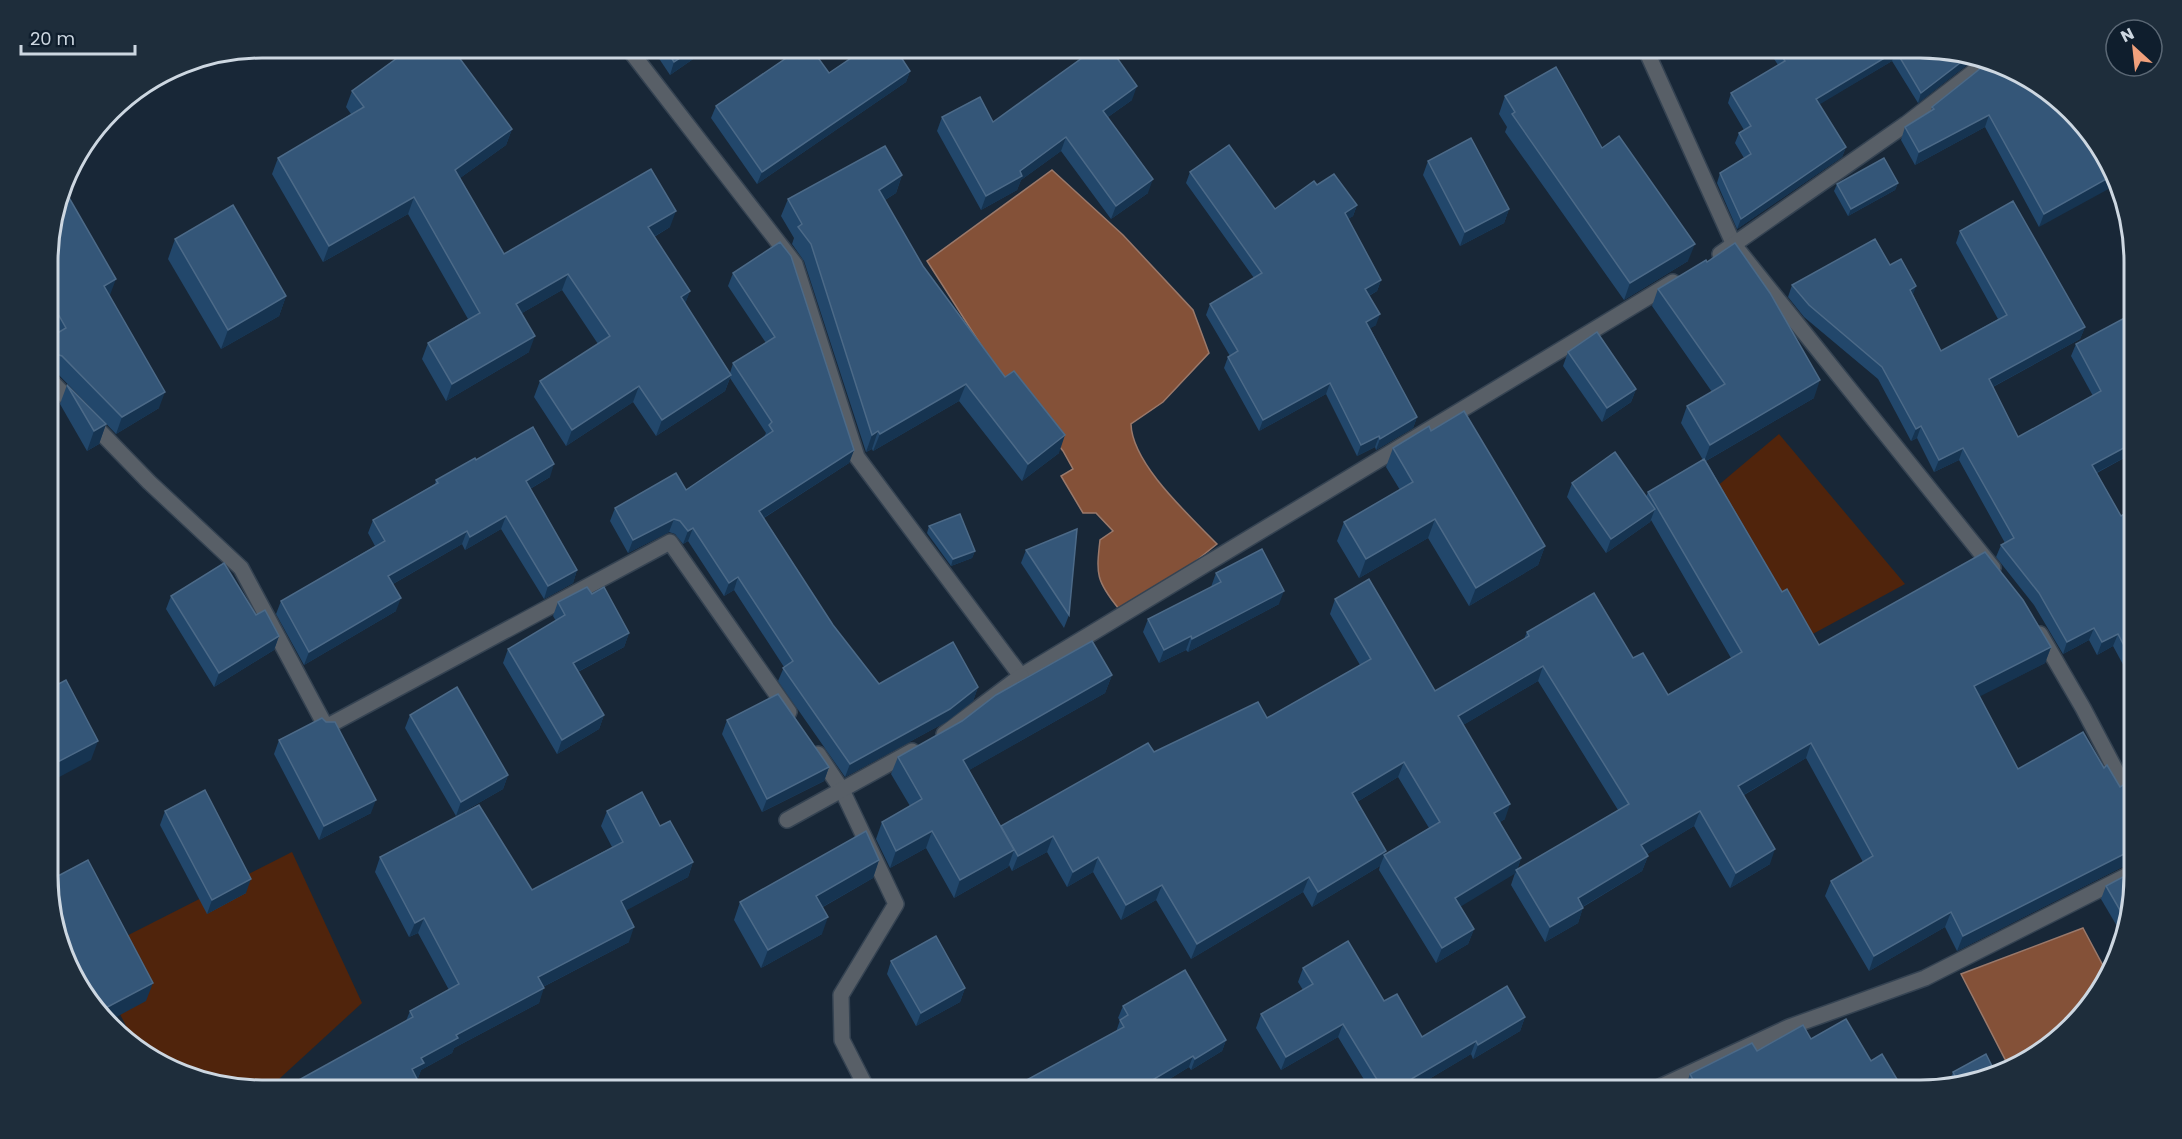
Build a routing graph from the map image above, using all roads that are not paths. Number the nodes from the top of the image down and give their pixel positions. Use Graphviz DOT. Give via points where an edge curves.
graph roads {
  1 [pos="636,58"];
  2 [pos="1649,58"];
  3 [pos="1979,67"];
  4 [pos="1734,246"];
  5 [pos="1704,264"];
  6 [pos="1684,276"];
  7 [pos="59,389"];
  8 [pos="2005,583"];
  9 [pos="2031,620"];
  10 [pos="1021,676"];
  11 [pos="797,723"];
  12 [pos="810,742"];
  13 [pos="2124,786"];
  14 [pos="842,790"];
  15 [pos="787,820"];
  16 [pos="2124,877"];
  17 [pos="862,1080"];
  18 [pos="1675,1080"];
  1 -- 10 [label="street" via="795,264 857,457"];
  2 -- 4 [label="street"];
  3 -- 4 [label="street"];
  4 -- 5 [label="street"];
  4 -- 8 [label="street"];
  6 -- 10 [label="street"];
  7 -- 11 [label="street" via="149,483 241,568 326,727 670,543"];
  9 -- 13 [label="street" via="2084,708"];
  10 -- 14 [label="street" via="951,730"];
  12 -- 14 [label="street"];
  14 -- 15 [label="street"];
  14 -- 17 [label="street" via="896,904 841,995 842,1040"];
  16 -- 18 [label="street" via="1925,978 1789,1027"];
}
